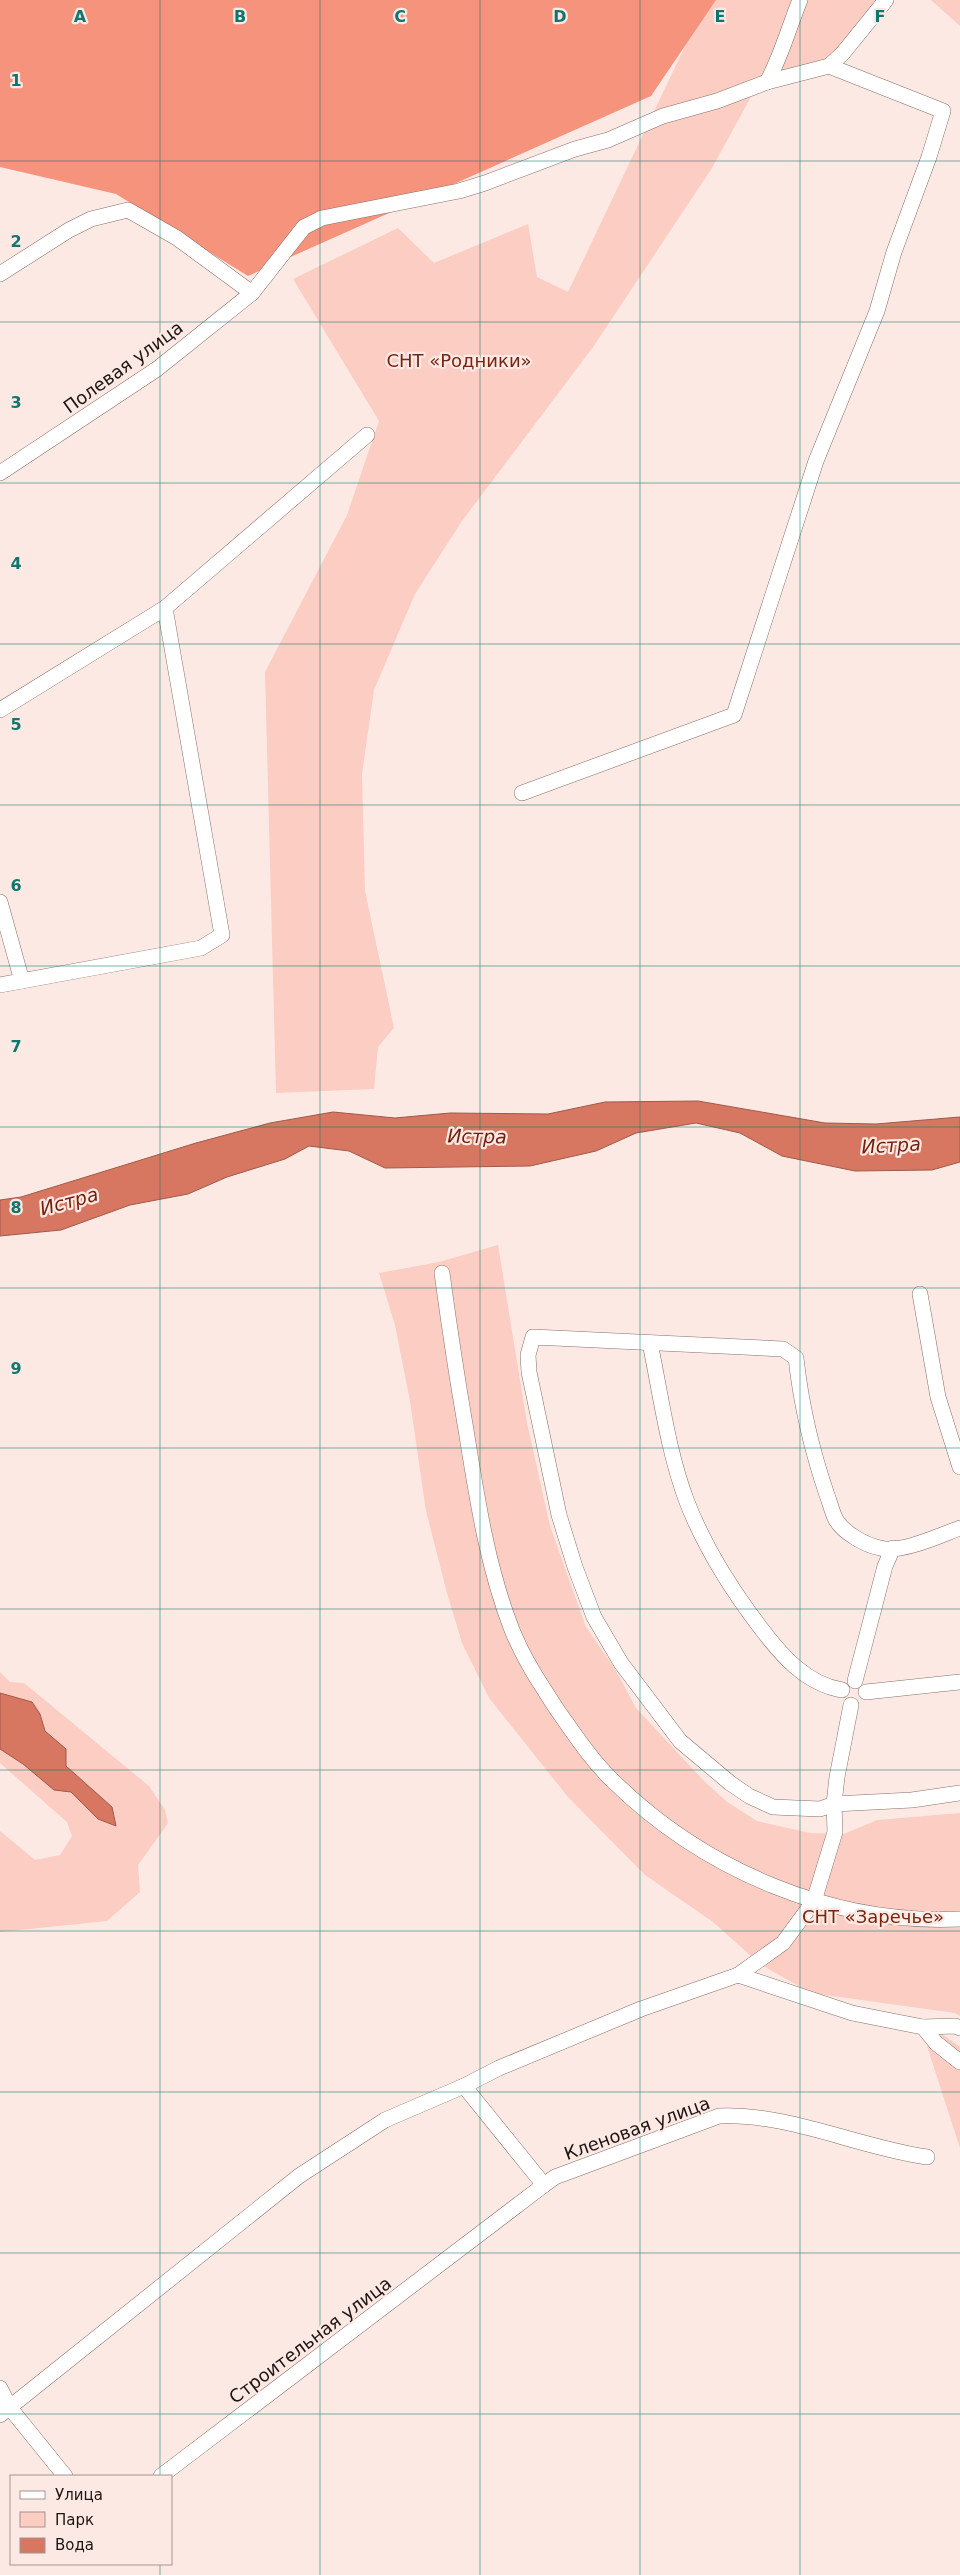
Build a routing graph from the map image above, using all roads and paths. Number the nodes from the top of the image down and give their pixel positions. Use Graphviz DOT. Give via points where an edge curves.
graph roads {
  1 [pos="800,0"];
  2 [pos="886,0"];
  3 [pos="829,66"];
  4 [pos="767,82"];
  5 [pos="0,274"];
  6 [pos="256,288"];
  7 [pos="367,435"];
  8 [pos="0,473"];
  9 [pos="165,608"];
  10 [pos="0,710"];
  11 [pos="522,793"];
  12 [pos="0,902"];
  13 [pos="22,981"];
  14 [pos="0,985"];
  15 [pos="442,1273"];
  16 [pos="920,1294"];
  17 [pos="650,1343"];
  18 [pos="960,1467"];
  19 [pos="960,1528"];
  20 [pos="892,1548"];
  21 [pos="960,1682"];
  22 [pos="861,1687"];
  23 [pos="842,1690"];
  24 [pos="851,1705"];
  25 [pos="960,1794"];
  26 [pos="834,1804"];
  27 [pos="814,1901"];
  28 [pos="960,1919"];
  29 [pos="738,1975"];
  30 [pos="923,2028"];
  31 [pos="960,2028"];
  32 [pos="960,2062"];
  33 [pos="464,2086"];
  34 [pos="927,2156"];
  35 [pos="544,2185"];
  36 [pos="482,2234"];
  37 [pos="0,2388"];
  38 [pos="5,2411"];
  39 [pos="64,2475"];
  40 [pos="162,2475"];
  1 -- 4 [label="street"];
  2 -- 3 [label="street"];
  3 -- 4 [label="street, Полевая улица"];
  3 -- 11 [label="street" via="943,111 876,311 816,461 734,716"];
  4 -- 6 [label="street, Полевая улица" via="717,101 663,116 608,140 459,191 322,218 304,227"];
  5 -- 6 [label="street" via="69,230 91,219 128,210"];
  6 -- 8 [label="street, Полевая улица" via="157,369"];
  7 -- 9 [label="street"];
  9 -- 10 [label="street"];
  9 -- 13 [label="street" via="222,935 201,948"];
  12 -- 13 [label="street"];
  13 -- 14 [label="street"];
  15 -- 27 [label="street" via="477,1502 497,1589 533,1675 612,1781 663,1824 746,1875"];
  16 -- 18 [label="street" via="938,1397"];
  17 -- 20 [label="street" via="783,1349 796,1358 813,1446 836,1519 847,1532 880,1549"];
  17 -- 23 [label="street" via="687,1502 728,1586 791,1664 816,1682"];
  17 -- 26 [label="street" via="533,1337 528,1355 560,1515 594,1617 658,1716 680,1741 730,1783 748,1796 773,1807 820,1809"];
  19 -- 20 [label="street"];
  20 -- 22 [label="street" via="885,1566"];
  21 -- 22 [label="street"];
  22 -- 23 [label="street" via="846,1684"];
  22 -- 24 [label="street" via="862,1702"];
  23 -- 24 [label="street" via="843,1698"];
  24 -- 26 [label="street"];
  25 -- 26 [label="street"];
  26 -- 27 [label="street" via="835,1832"];
  27 -- 28 [label="street" via="900,1917"];
  27 -- 29 [label="street" via="784,1943"];
  29 -- 30 [label="street" via="852,2013"];
  29 -- 33 [label="street" via="640,2009"];
  30 -- 31 [label="street"];
  30 -- 32 [label="street"];
  33 -- 35 [label="street"];
  33 -- 38 [label="street" via="385,2120 299,2176"];
  34 -- 35 [label="street, Кленовая улица" via="895,2151 776,2120 719,2116 555,2177"];
  35 -- 36 [label="street, Кленовая улица"];
  36 -- 40 [label="street, Строительная улица"];
  37 -- 38 [label="street"];
  38 -- 39 [label="street"];
}
